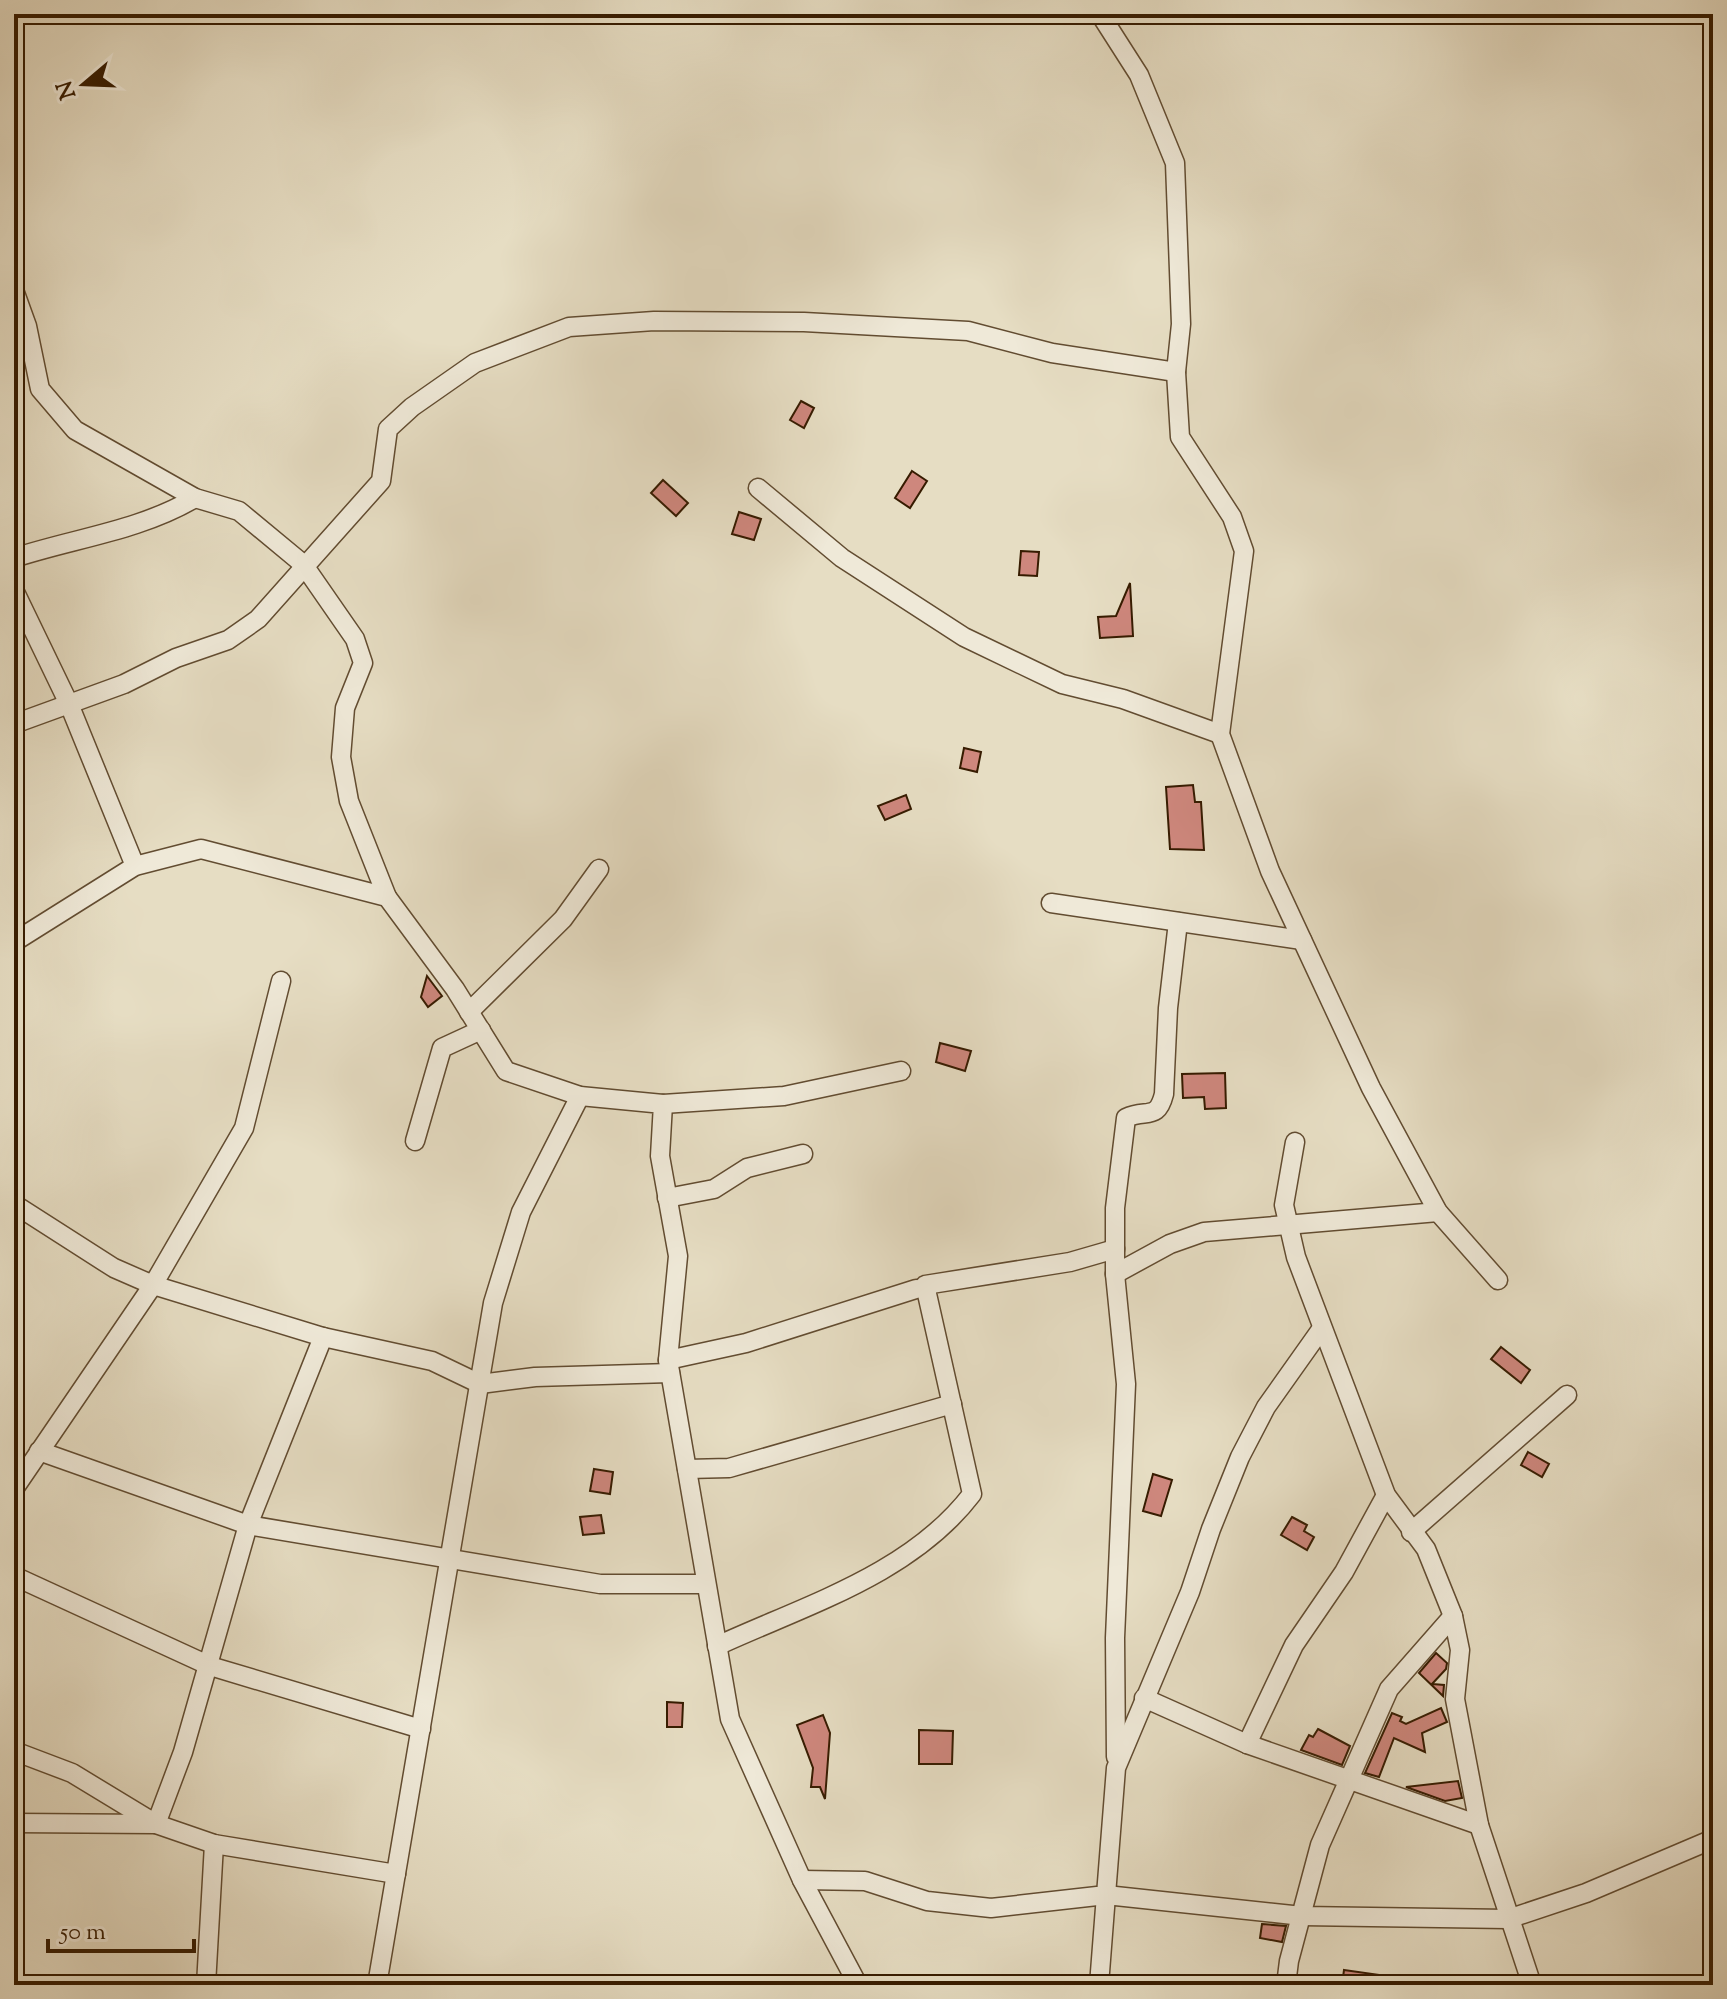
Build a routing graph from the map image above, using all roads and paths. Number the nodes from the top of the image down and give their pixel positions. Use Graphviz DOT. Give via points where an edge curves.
graph roads {
  1 [pos="1100,14"];
  2 [pos="14,290"];
  3 [pos="20,329"];
  4 [pos="1176,372"];
  5 [pos="758,488"];
  6 [pos="195,498"];
  7 [pos="14,558"];
  8 [pos="303,564"];
  9 [pos="14,590"];
  10 [pos="69,704"];
  11 [pos="14,724"];
  12 [pos="1220,734"];
  13 [pos="135,866"];
  14 [pos="599,869"];
  15 [pos="387,897"];
  16 [pos="1051,903"];
  17 [pos="1178,922"];
  18 [pos="1302,940"];
  19 [pos="14,942"];
  20 [pos="281,981"];
  21 [pos="469,1012"];
  22 [pos="481,1030"];
  23 [pos="901,1071"];
  24 [pos="580,1096"];
  25 [pos="663,1104"];
  26 [pos="415,1141"];
  27 [pos="1295,1142"];
  28 [pos="803,1154"];
  29 [pos="667,1198"];
  30 [pos="14,1204"];
  31 [pos="1438,1212"];
  32 [pos="1288,1224"];
  33 [pos="1115,1249"];
  34 [pos="1115,1274"];
  35 [pos="1498,1280"];
  36 [pos="153,1285"];
  37 [pos="916,1289"];
  38 [pos="1322,1328"];
  39 [pos="323,1337"];
  40 [pos="669,1366"];
  41 [pos="480,1384"];
  42 [pos="1567,1395"];
  43 [pos="952,1404"];
  44 [pos="39,1451"];
  45 [pos="687,1469"];
  46 [pos="14,1489"];
  47 [pos="1386,1495"];
  48 [pos="248,1525"];
  49 [pos="1411,1532"];
  50 [pos="450,1558"];
  51 [pos="14,1576"];
  52 [pos="706,1584"];
  53 [pos="1453,1616"];
  54 [pos="717,1646"];
  55 [pos="210,1666"];
  56 [pos="1144,1698"];
  57 [pos="421,1729"];
  58 [pos="1247,1744"];
  59 [pos="14,1751"];
  60 [pos="1116,1768"];
  61 [pos="1349,1781"];
  62 [pos="14,1823"];
  63 [pos="156,1824"];
  64 [pos="1479,1825"];
  65 [pos="1713,1839"];
  66 [pos="214,1844"];
  67 [pos="396,1874"];
  68 [pos="802,1880"];
  69 [pos="1106,1895"];
  70 [pos="1302,1916"];
  71 [pos="1508,1919"];
  72 [pos="206,1985"];
  73 [pos="377,1985"];
  74 [pos="858,1985"];
  75 [pos="1099,1985"];
  76 [pos="1286,1985"];
  77 [pos="1532,1985"];
  1 -- 4 [label="street" via="1139,75 1175,163 1181,324"];
  2 -- 3 [label="street"];
  3 -- 6 [label="street" via="40,389 75,430"];
  4 -- 8 [label="street" via="1052,353 968,331 789,321 569,327 475,363 412,407 388,429 381,481"];
  4 -- 12 [label="street" via="1180,437 1232,517 1244,551"];
  5 -- 12 [label="street" via="842,558 964,637 1062,684 1123,699"];
  6 -- 7 [label="street" via="120,531 73,538"];
  6 -- 8 [label="street" via="239,511"];
  8 -- 10 [label="street" via="258,619 228,640"];
  8 -- 15 [label="street" via="355,639 363,663 345,708 341,757 349,801"];
  9 -- 10 [label="street"];
  10 -- 11 [label="street"];
  10 -- 13 [label="street"];
  12 -- 18 [label="street" via="1270,871"];
  13 -- 15 [label="street" via="201,849"];
  13 -- 19 [label="street"];
  14 -- 21 [label="street" via="563,919"];
  15 -- 21 [label="street"];
  16 -- 17 [label="street"];
  17 -- 18 [label="street"];
  17 -- 33 [label="street" via="1164,1094 1155,1112 1126,1118"];
  18 -- 31 [label="street" via="1371,1088"];
  20 -- 36 [label="street" via="244,1128"];
  21 -- 22 [label="street"];
  22 -- 24 [label="street" via="506,1071"];
  22 -- 26 [label="street" via="442,1048"];
  23 -- 25 [label="street" via="784,1096"];
  24 -- 25 [label="street"];
  24 -- 41 [label="street" via="521,1212 493,1303"];
  25 -- 29 [label="street" via="660,1156"];
  27 -- 32 [label="street" via="1284,1205"];
  28 -- 29 [label="street" via="747,1168 714,1189"];
  29 -- 40 [label="street" via="678,1256"];
  30 -- 36 [label="street" via="114,1268"];
  31 -- 32 [label="street"];
  31 -- 35 [label="street"];
  32 -- 34 [label="street" via="1204,1232"];
  32 -- 38 [label="street"];
  33 -- 34 [label="street"];
  33 -- 43 [label="street" via="1070,1262 925,1285"];
  34 -- 60 [label="street" via="1126,1384 1115,1638"];
  36 -- 39 [label="street"];
  36 -- 44 [label="street"];
  37 -- 40 [label="street"];
  38 -- 47 [label="street"];
  38 -- 56 [label="street" via="1266,1407 1240,1457"];
  39 -- 41 [label="street" via="432,1361"];
  39 -- 48 [label="street"];
  40 -- 41 [label="street"];
  40 -- 45 [label="street"];
  41 -- 50 [label="street"];
  42 -- 49 [label="street"];
  43 -- 45 [label="street" via="729,1468"];
  43 -- 54 [label="street" via="972,1494 955,1516 901,1561"];
  44 -- 46 [label="street"];
  44 -- 48 [label="street"];
  45 -- 52 [label="street"];
  47 -- 49 [label="street"];
  47 -- 58 [label="street" via="1344,1572 1294,1645"];
  48 -- 50 [label="street"];
  48 -- 55 [label="street"];
  49 -- 53 [label="street" via="1426,1549"];
  50 -- 52 [label="street" via="600,1584"];
  50 -- 57 [label="street"];
  51 -- 55 [label="street"];
  52 -- 54 [label="street"];
  53 -- 61 [label="street" via="1389,1689"];
  53 -- 64 [label="street" via="1460,1650 1455,1699"];
  54 -- 68 [label="street" via="730,1719"];
  55 -- 57 [label="street"];
  55 -- 63 [label="street"];
  56 -- 58 [label="street"];
  56 -- 60 [label="street"];
  57 -- 67 [label="street"];
  58 -- 61 [label="street"];
  59 -- 63 [label="street" via="72,1773"];
  60 -- 69 [label="street"];
  61 -- 64 [label="street"];
  61 -- 70 [label="street" via="1320,1845"];
  62 -- 63 [label="street"];
  63 -- 66 [label="street"];
  64 -- 71 [label="street"];
  65 -- 71 [label="street" via="1586,1893"];
  66 -- 67 [label="street"];
  66 -- 72 [label="street"];
  67 -- 73 [label="street"];
  68 -- 69 [label="street" via="865,1881 927,1901 991,1908"];
  68 -- 74 [label="street"];
  69 -- 70 [label="street"];
  69 -- 75 [label="street"];
  70 -- 71 [label="street"];
  70 -- 76 [label="street"];
  71 -- 77 [label="street"];
}
